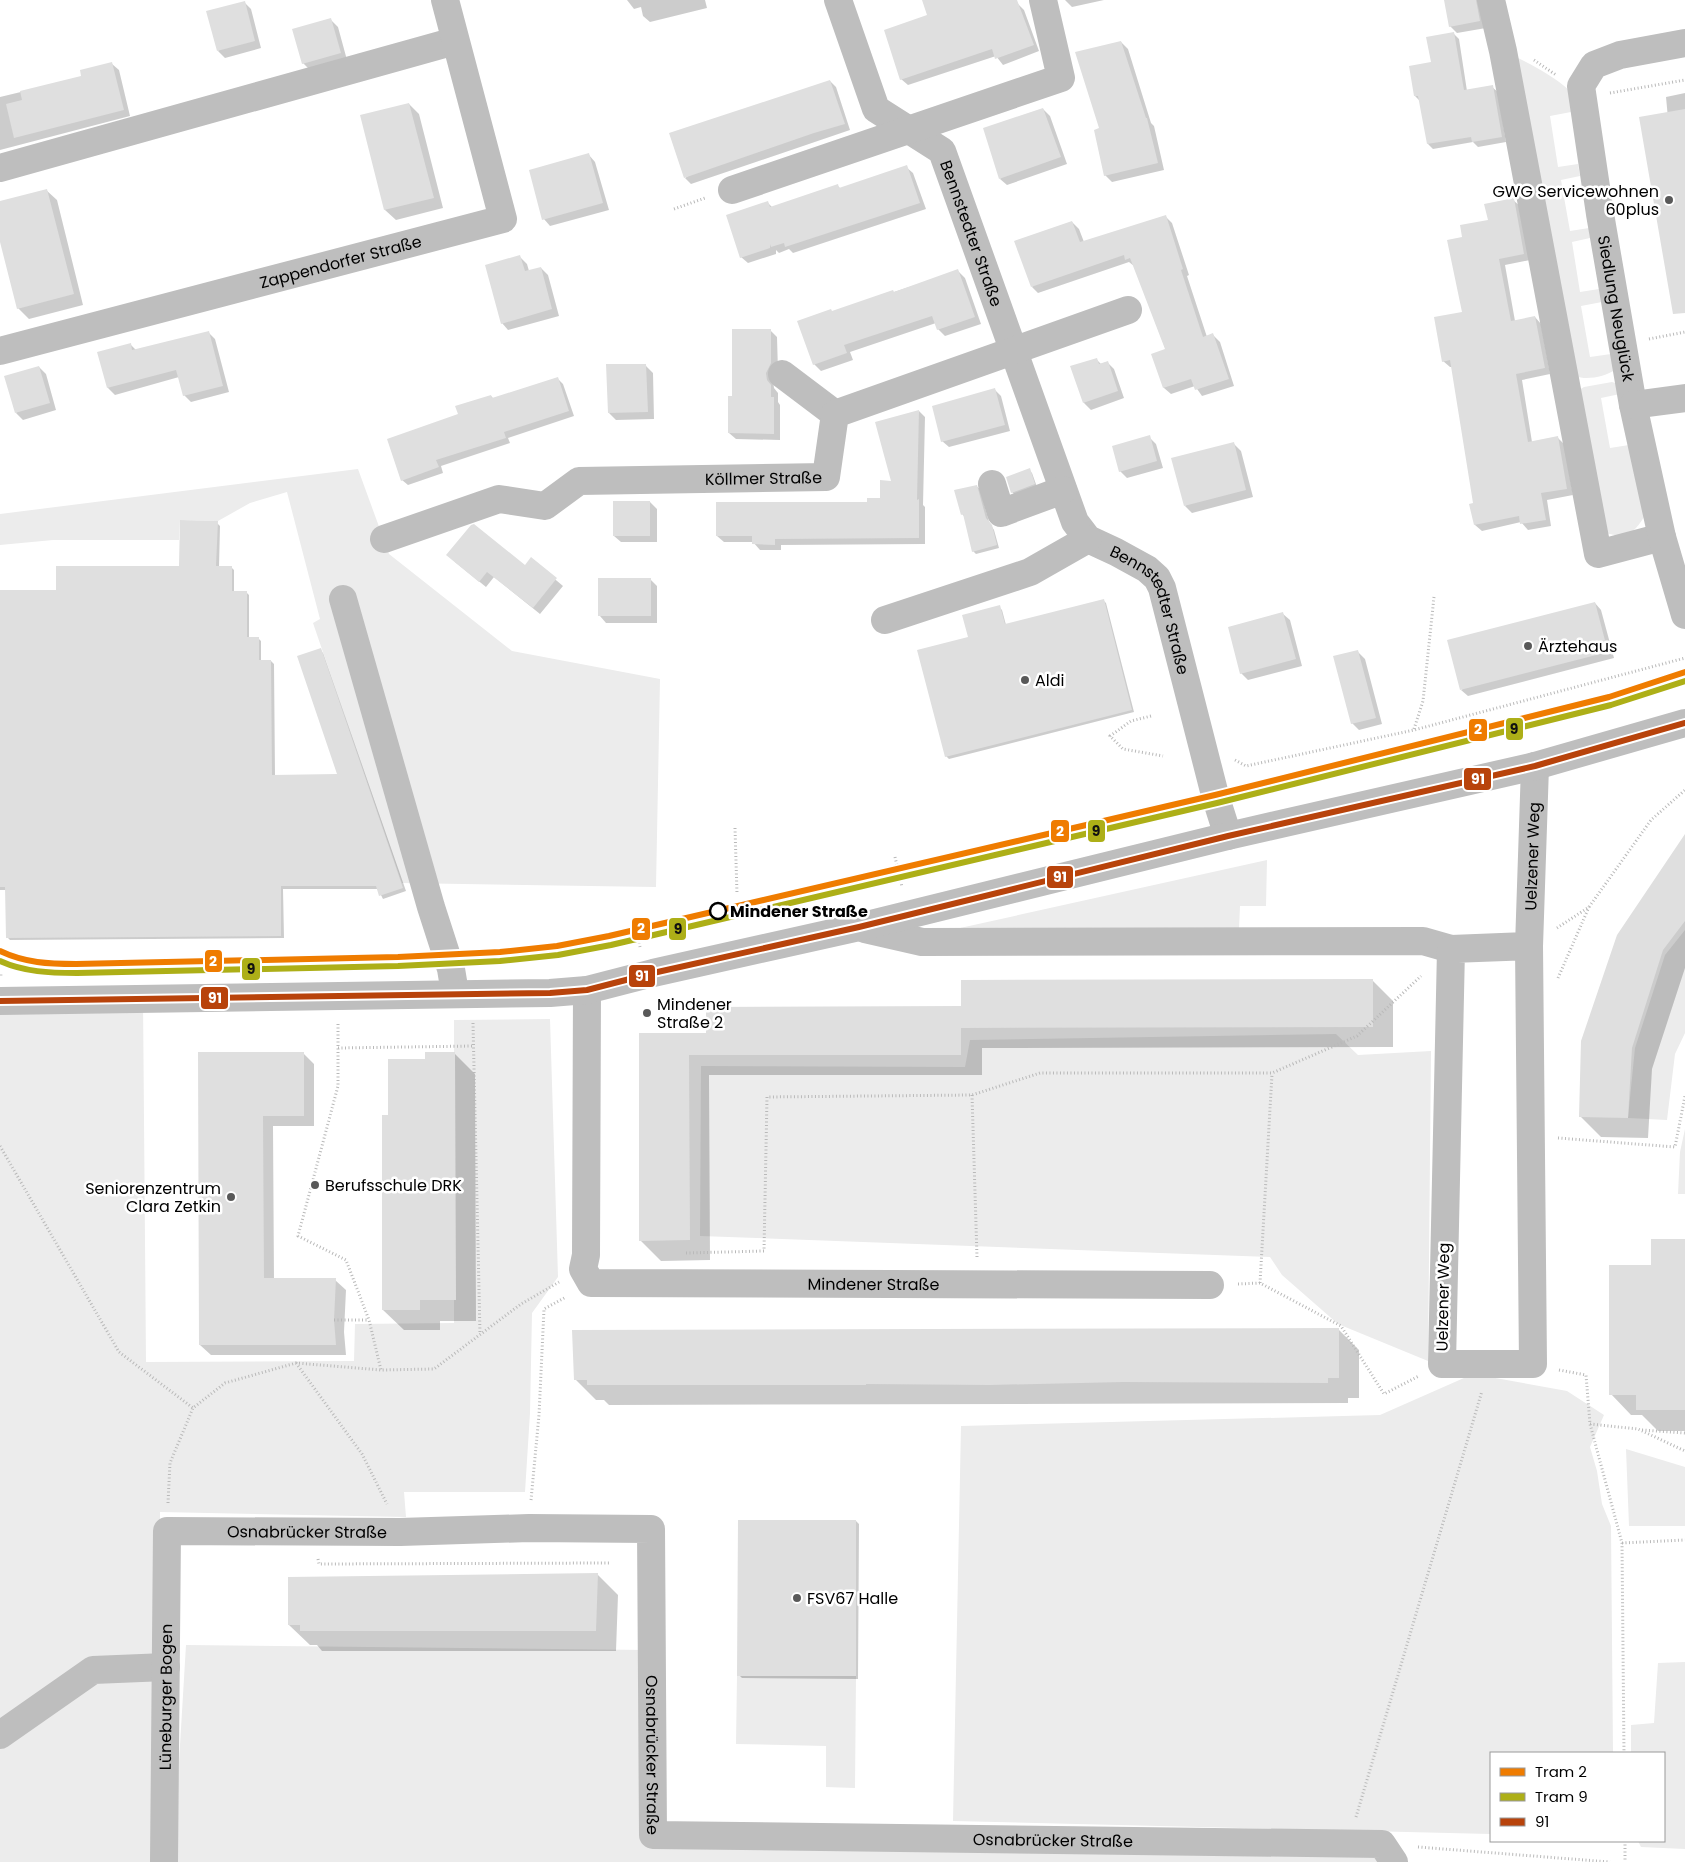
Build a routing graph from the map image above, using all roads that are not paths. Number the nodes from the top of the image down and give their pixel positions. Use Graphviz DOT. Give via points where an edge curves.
graph roads {
  1 [pos="445,0"];
  2 [pos="838,0"];
  3 [pos="1043,0"];
  4 [pos="1491,0"];
  5 [pos="455,41"];
  6 [pos="1685,43"];
  7 [pos="909,130"];
  8 [pos="0,168"];
  9 [pos="732,190"];
  10 [pos="1128,310"];
  11 [pos="1016,351"];
  12 [pos="0,352"];
  13 [pos="782,374"];
  14 [pos="1685,398"];
  15 [pos="1633,405"];
  16 [pos="836,414"];
  17 [pos="992,484"];
  18 [pos="1063,490"];
  19 [pos="1662,537"];
  20 [pos="384,539"];
  21 [pos="1088,539"];
  22 [pos="343,599"];
  23 [pos="1685,615"];
  24 [pos="885,620"];
  25 [pos="1685,722"];
  26 [pos="1535,766"];
  27 [pos="1228,836"];
  28 [pos="859,927"];
  29 [pos="1529,946"];
  30 [pos="1450,949"];
  31 [pos="587,990"];
  32 [pos="455,993"];
  33 [pos="0,1001"];
  34 [pos="1210,1286"];
  35 [pos="167,1531"];
  36 [pos="166,1667"];
  37 [pos="0,1735"];
  38 [pos="1388,1853"];
  39 [pos="164,1862"];
  1 -- 5 [label="street, Zappendorfer Straße"];
  2 -- 7 [label="street, Bennstedter Straße" via="876,109"];
  3 -- 7 [label="street" via="1061,78"];
  4 -- 19 [label="street" via="1598,554"];
  5 -- 8 [label="street"];
  5 -- 12 [label="street, Zappendorfer Straße" via="503,219"];
  6 -- 15 [label="street, Siedlung Neuglück" via="1620,55 1594,65 1581,91"];
  7 -- 9 [label="street"];
  7 -- 11 [label="street, Bennstedter Straße" via="942,150"];
  10 -- 11 [label="street"];
  11 -- 16 [label="street"];
  11 -- 18 [label="street, Bennstedter Straße"];
  13 -- 16 [label="street"];
  14 -- 15 [label="street"];
  15 -- 19 [label="street, Siedlung Neuglück"];
  16 -- 20 [label="street, Köllmer Straße" via="826,477 579,481 546,506 499,499"];
  17 -- 18 [label="street" via="1001,512"];
  18 -- 21 [label="street, Bennstedter Straße" via="1075,522"];
  19 -- 23 [label="street, Siedlung Neuglück"];
  21 -- 24 [label="street" via="1030,572"];
  21 -- 27 [label="street, Bennstedter Straße" via="1147,569 1162,588"];
  22 -- 32 [label="street" via="451,969"];
  25 -- 26 [label="street"];
  26 -- 27 [label="street"];
  26 -- 29 [label="street, Uelzener Weg"];
  27 -- 28 [label="street"];
  28 -- 30 [label="street" via="922,942 1424,941"];
  28 -- 31 [label="street"];
  29 -- 30 [label="street"];
  29 -- 30 [label="street, Uelzener Weg" via="1533,1364 1442,1364"];
  31 -- 32 [label="street"];
  31 -- 34 [label="street, Mindener Straße" via="587,1276 978,1285"];
  32 -- 33 [label="street"];
  35 -- 36 [label="street, Lüneburger Bogen"];
  35 -- 38 [label="street, Osnabrücker Straße" via="651,1529 653,1835 1348,1844"];
  36 -- 37 [label="street" via="93,1670"];
  36 -- 39 [label="street, Lüneburger Bogen"];
}
